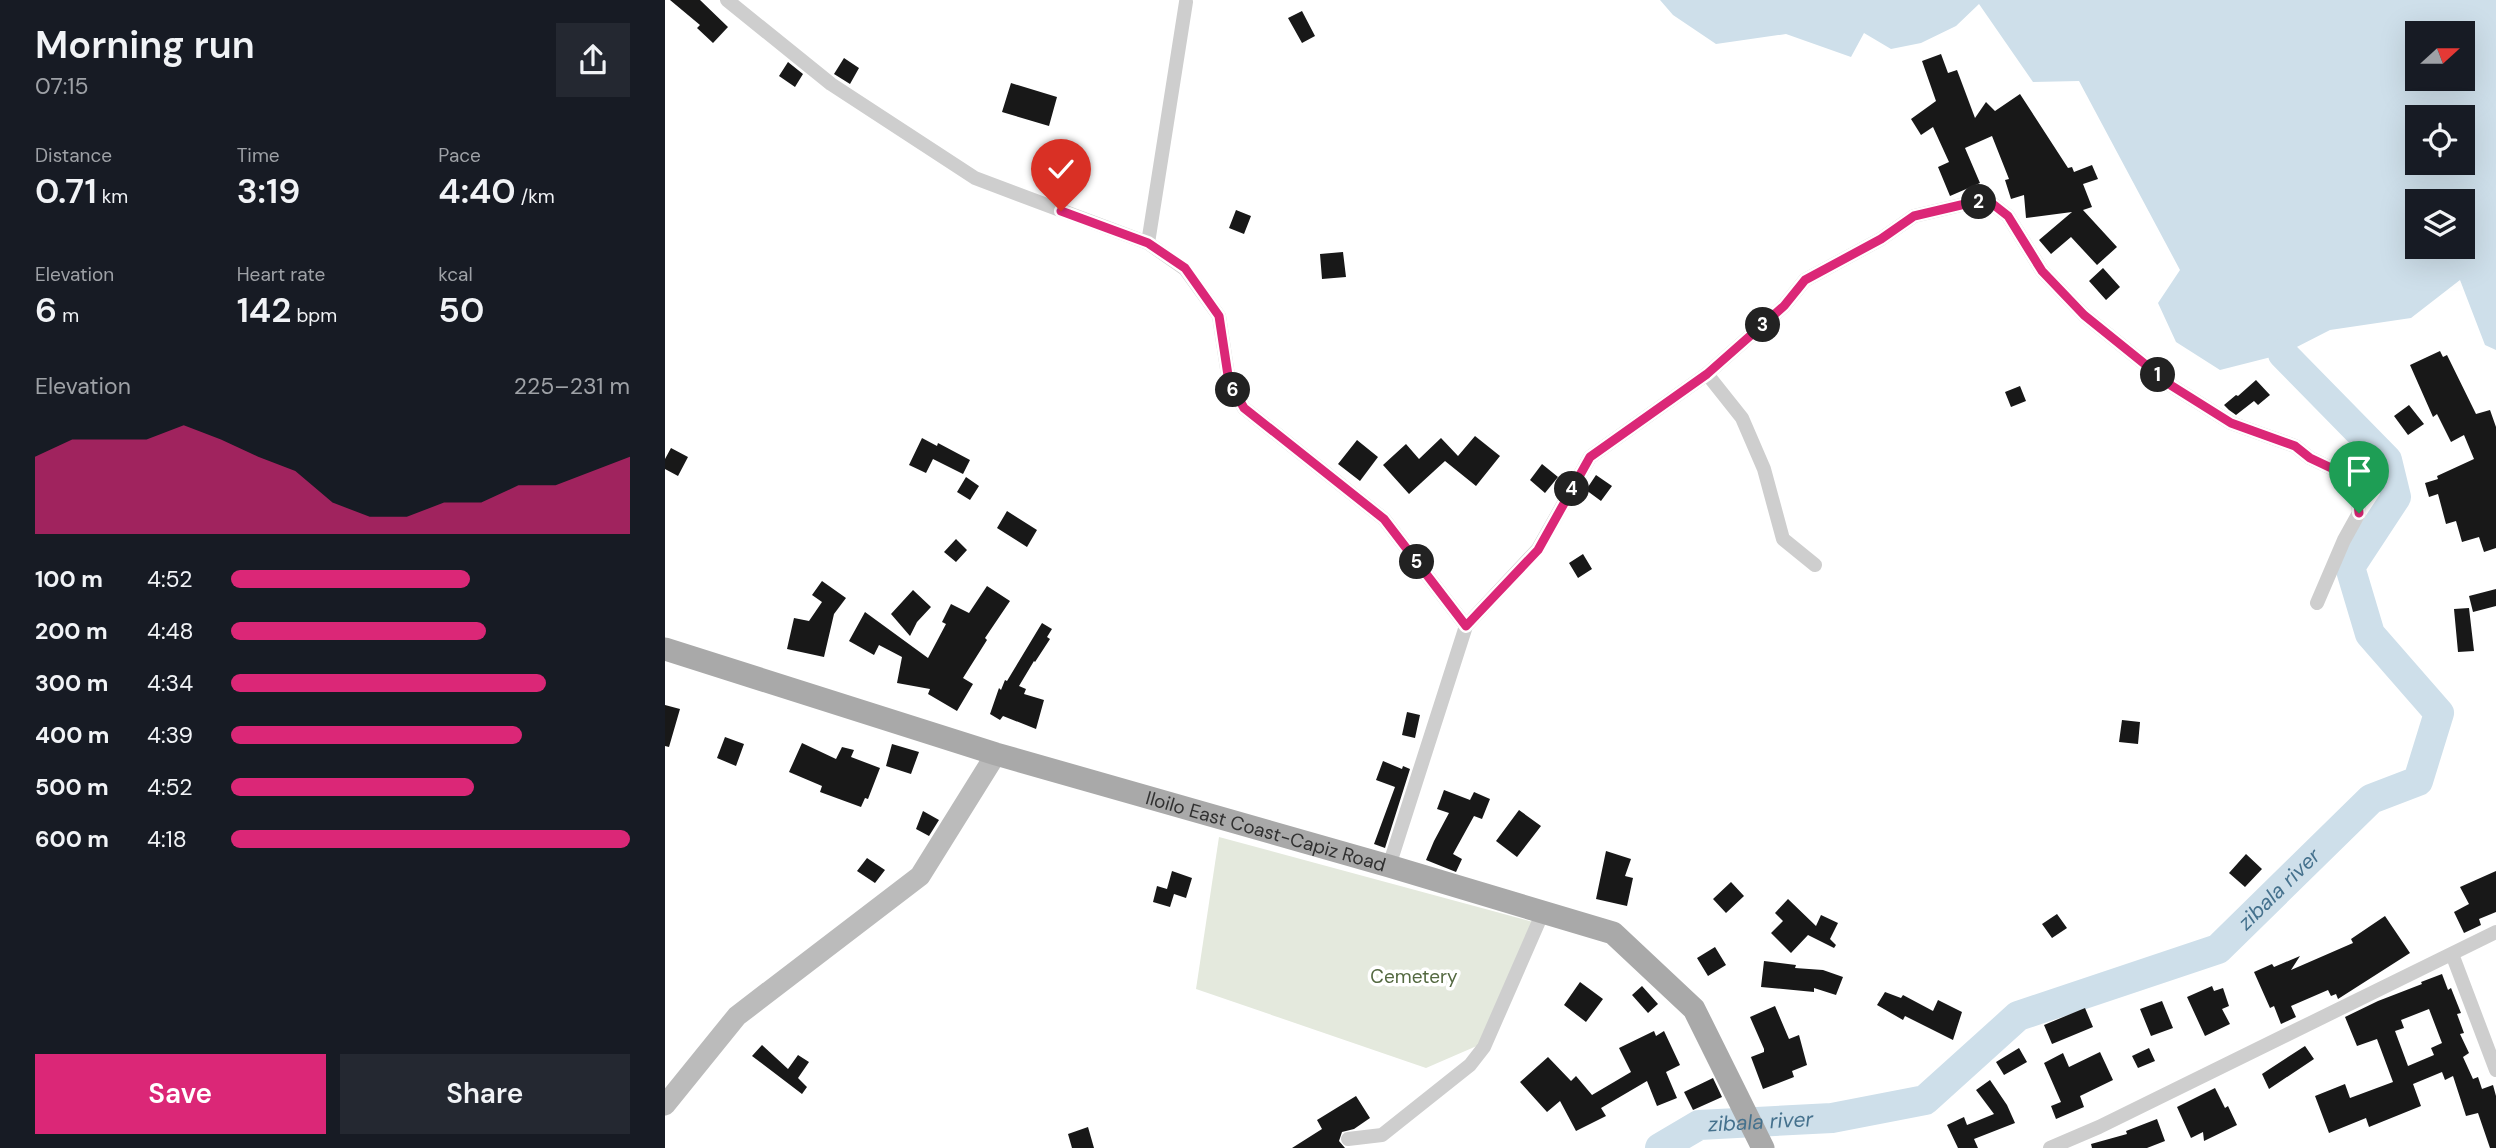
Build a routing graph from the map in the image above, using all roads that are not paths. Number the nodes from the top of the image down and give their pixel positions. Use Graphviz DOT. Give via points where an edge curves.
graph roads {
  1 [pos="727,0"];
  2 [pos="1186,2"];
  3 [pos="1148,243"];
  4 [pos="1707,374"];
  5 [pos="1815,565"];
  6 [pos="2318,603"];
  7 [pos="1466,626"];
  8 [pos="665,649"];
  9 [pos="996,754"];
  10 [pos="1389,866"];
  11 [pos="1543,912"];
  12 [pos="2496,932"];
  13 [pos="2452,954"];
  14 [pos="2496,1070"];
  15 [pos="665,1105"];
  16 [pos="1347,1139"];
  17 [pos="1763,1148"];
  18 [pos="2050,1148"];
  1 -- 3 [label="street" via="831,84 975,178"];
  2 -- 3 [label="street"];
  3 -- 7 [label="street" via="1185,268 1219,316 1229,382 1244,408 1384,519"];
  4 -- 5 [label="street" via="1742,418 1764,468 1783,540"];
  4 -- 6 [label="street" via="1784,306 1805,280 1914,216 1978,201 1994,205 2008,216 2042,271 2084,315 2172,386 2231,423 2295,446 2344,474 2357,494 2359,513"];
  4 -- 7 [label="street" via="1590,457 1538,550"];
  7 -- 10 [label="street"];
  8 -- 9 [label="main road, Iloilo East Coast-Capiz Road"];
  9 -- 10 [label="main road, Iloilo East Coast-Capiz Road"];
  9 -- 15 [label="street" via="920,876 737,1016"];
  10 -- 11 [label="main road, Iloilo East Coast-Capiz Road"];
  11 -- 16 [label="street" via="1484,1047 1470,1065 1382,1135"];
  11 -- 17 [label="main road, Iloilo East Coast-Capiz Road" via="1613,933 1694,1009"];
  12 -- 13 [label="street"];
  13 -- 14 [label="street"];
  13 -- 18 [label="street"];
}
